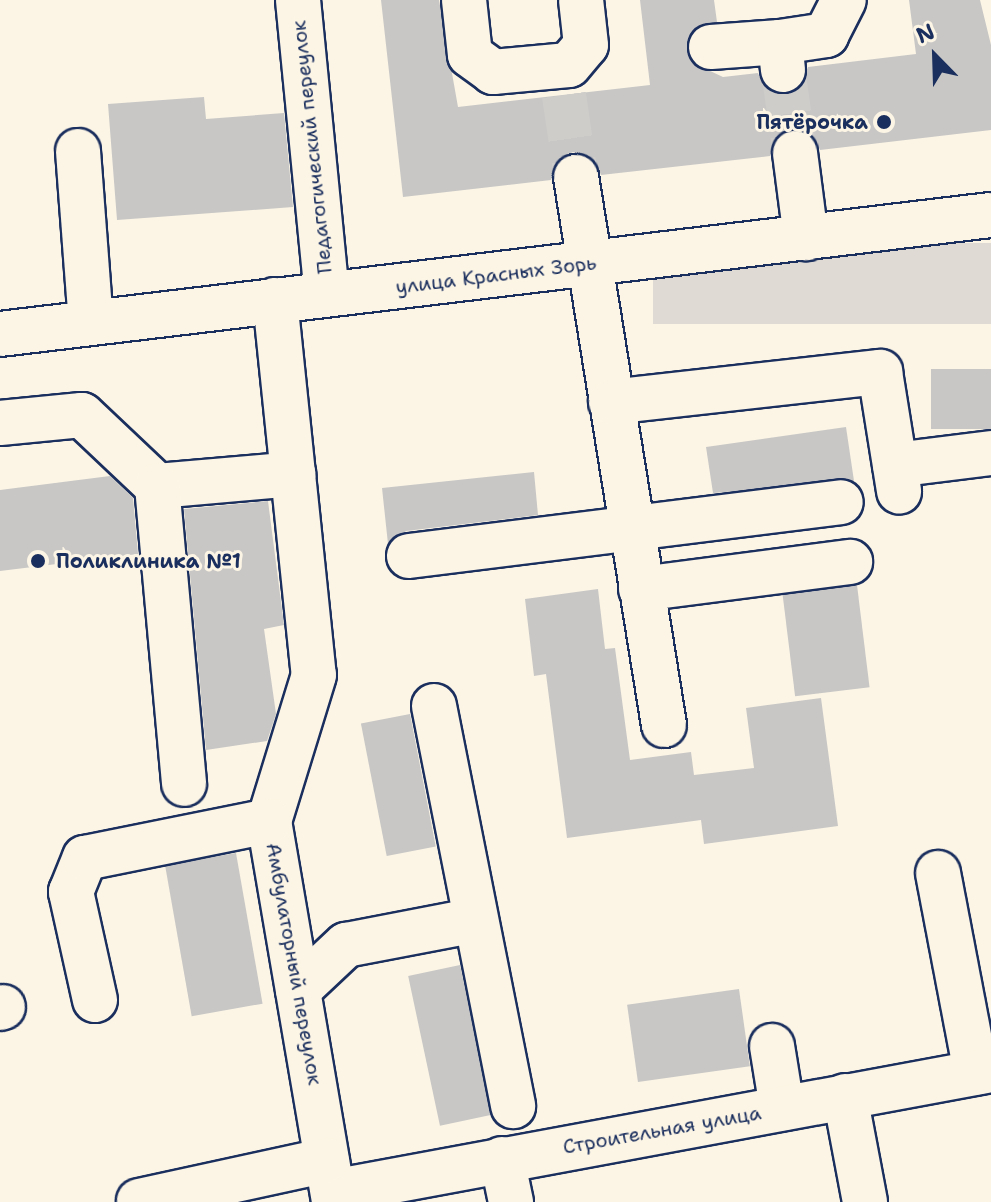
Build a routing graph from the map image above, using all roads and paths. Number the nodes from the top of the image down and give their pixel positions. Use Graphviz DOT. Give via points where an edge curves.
graph roads {
  1 [pos="298,0"];
  2 [pos="464,0"];
  3 [pos="581,0"];
  4 [pos="844,0"];
  5 [pos="711,47"];
  6 [pos="78,151"];
  7 [pos="795,153"];
  8 [pos="576,177"];
  9 [pos="991,215"];
  10 [pos="806,238"];
  11 [pos="588,264"];
  12 [pos="327,294"];
  13 [pos="275,300"];
  14 [pos="91,323"];
  15 [pos="0,334"];
  16 [pos="611,402"];
  17 [pos="0,423"];
  18 [pos="991,453"];
  19 [pos="293,474"];
  20 [pos="157,486"];
  21 [pos="841,502"];
  22 [pos="632,532"];
  23 [pos="409,556"];
  24 [pos="850,562"];
  25 [pos="641,589"];
  26 [pos="434,706"];
  27 [pos="664,725"];
  28 [pos="184,784"];
  29 [pos="269,821"];
  30 [pos="938,873"];
  31 [pos="285,916"];
  32 [pos="476,920"];
  33 [pos="346,945"];
  34 [pos="298,990"];
  35 [pos="95,1000"];
  36 [pos="772,1046"];
  37 [pos="987,1073"];
  38 [pos="845,1096"];
  39 [pos="513,1106"];
  40 [pos="782,1108"];
  41 [pos="502,1159"];
  42 [pos="332,1185"];
  43 [pos="154,1200"];
  44 [pos="511,1202"];
  45 [pos="865,1202"];
  1 -- 12 [label="street, Педагогический переулок"];
  2 -- 3 [label="street" via="470,55 493,72 562,80 586,45"];
  4 -- 5 [label="street" via="826,35 782,56"];
  6 -- 14 [label="street"];
  7 -- 10 [label="street"];
  8 -- 11 [label="street"];
  9 -- 10 [label="street, улица Красных Зорь"];
  10 -- 11 [label="street, улица Красных Зорь"];
  11 -- 12 [label="street, улица Красных Зорь"];
  11 -- 16 [label="street"];
  12 -- 13 [label="street, улица Красных Зорь"];
  13 -- 14 [label="street, улица Красных Зорь"];
  13 -- 19 [label="street, Амбулаторный переулок"];
  14 -- 15 [label="street, улица Красных Зорь"];
  16 -- 18 [label="street" via="880,372 897,478"];
  16 -- 22 [label="street"];
  17 -- 20 [label="street" via="82,415"];
  19 -- 20 [label="street"];
  19 -- 29 [label="street, Амбулаторный переулок" via="314,675"];
  20 -- 28 [label="street"];
  21 -- 22 [label="street"];
  22 -- 23 [label="street"];
  22 -- 25 [label="street"];
  24 -- 25 [label="street"];
  25 -- 27 [label="street"];
  26 -- 32 [label="street"];
  29 -- 31 [label="street, Амбулаторный переулок"];
  29 -- 35 [label="street" via="85,858 71,892"];
  30 -- 37 [label="street"];
  31 -- 33 [label="street"];
  31 -- 34 [label="street, Амбулаторный переулок"];
  32 -- 33 [label="street"];
  32 -- 39 [label="street"];
  33 -- 34 [label="street"];
  34 -- 42 [label="street, Амбулаторный переулок"];
  36 -- 40 [label="street"];
  37 -- 38 [label="street, Строительная улица"];
  38 -- 40 [label="street, Строительная улица"];
  38 -- 45 [label="street"];
  40 -- 41 [label="street, Строительная улица"];
  41 -- 42 [label="street, Строительная улица"];
  41 -- 44 [label="street"];
  42 -- 43 [label="street, Строительная улица"];
}
